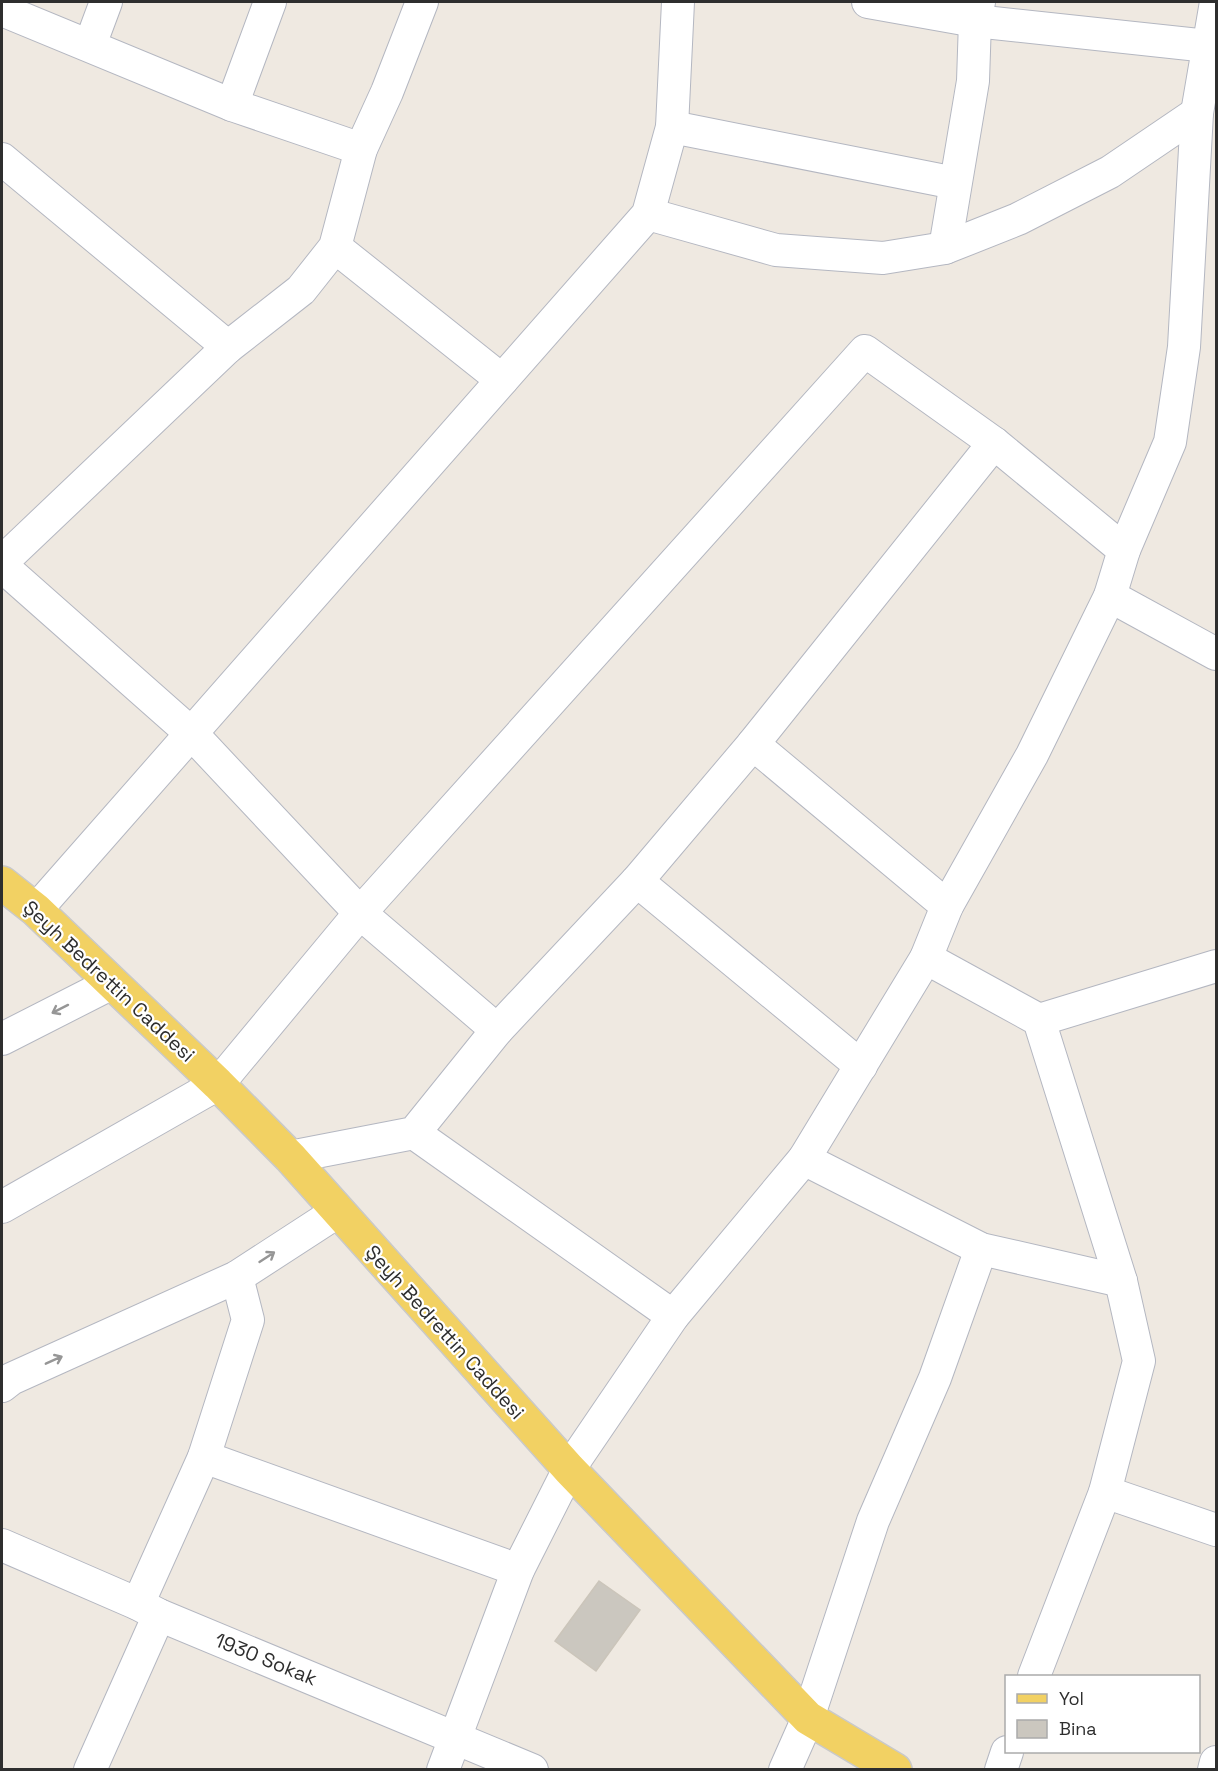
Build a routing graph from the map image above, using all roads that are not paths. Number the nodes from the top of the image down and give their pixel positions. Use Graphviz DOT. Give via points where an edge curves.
graph roads {
  1 [pos="106,2"];
  2 [pos="270,2"];
  3 [pos="422,2"];
  4 [pos="678,2"];
  5 [pos="868,2"];
  6 [pos="1216,2"];
  7 [pos="2,10"];
  8 [pos="977,11"];
  9 [pos="90,45"];
  10 [pos="1208,46"];
  11 [pos="232,105"];
  12 [pos="1197,112"];
  13 [pos="672,128"];
  14 [pos="361,149"];
  15 [pos="2,159"];
  16 [pos="955,183"];
  17 [pos="648,214"];
  18 [pos="334,247"];
  19 [pos="945,248"];
  20 [pos="228,347"];
  21 [pos="502,380"];
  22 [pos="994,443"];
  23 [pos="1124,550"];
  24 [pos="2,564"];
  25 [pos="1110,596"];
  26 [pos="1216,654"];
  27 [pos="192,734"];
  28 [pos="753,744"];
  29 [pos="637,881"];
  30 [pos="2,883"];
  31 [pos="947,906"];
  32 [pos="36,910"];
  33 [pos="360,914"];
  34 [pos="926,958"];
  35 [pos="1216,966"];
  36 [pos="112,983"];
  37 [pos="1039,1020"];
  38 [pos="497,1030"];
  39 [pos="2,1039"];
  40 [pos="861,1066"];
  41 [pos="218,1084"];
  42 [pos="414,1133"];
  43 [pos="290,1157"];
  44 [pos="804,1160"];
  45 [pos="2,1207"];
  46 [pos="337,1212"];
  47 [pos="981,1249"];
  48 [pos="237,1277"];
  49 [pos="1121,1281"];
  50 [pos="673,1316"];
  51 [pos="2,1386"];
  52 [pos="204,1457"];
  53 [pos="569,1468"];
  54 [pos="1105,1492"];
  55 [pos="1216,1530"];
  56 [pos="2,1545"];
  57 [pos="518,1570"];
  58 [pos="148,1609"];
  59 [pos="1035,1675"];
  60 [pos="808,1718"];
  61 [pos="457,1737"];
  62 [pos="1007,1753"];
  63 [pos="1216,1762"];
  64 [pos="90,1770"];
  65 [pos="443,1770"];
  66 [pos="532,1770"];
  67 [pos="785,1770"];
  68 [pos="896,1770"];
  69 [pos="1001,1770"];
  70 [pos="1214,1770"];
  1 -- 9 [label="street"];
  2 -- 11 [label="street"];
  3 -- 14 [label="street"];
  4 -- 13 [label="street"];
  5 -- 8 [label="street"];
  6 -- 10 [label="street"];
  7 -- 9 [label="street"];
  8 -- 10 [label="street"];
  8 -- 16 [label="street" via="972,81"];
  9 -- 11 [label="street"];
  10 -- 12 [label="street"];
  11 -- 14 [label="street"];
  12 -- 19 [label="street" via="1110,172 1018,219"];
  12 -- 23 [label="street" via="1184,347 1170,442"];
  13 -- 16 [label="street"];
  13 -- 17 [label="street"];
  14 -- 18 [label="street"];
  15 -- 20 [label="street"];
  16 -- 19 [label="street"];
  17 -- 19 [label="street" via="776,250 883,258"];
  17 -- 21 [label="street"];
  18 -- 20 [label="street" via="301,290"];
  18 -- 21 [label="street"];
  20 -- 24 [label="street"];
  21 -- 27 [label="street"];
  22 -- 23 [label="street"];
  22 -- 28 [label="street"];
  22 -- 33 [label="street" via="865,351"];
  23 -- 25 [label="street"];
  24 -- 27 [label="street"];
  25 -- 26 [label="street"];
  25 -- 31 [label="street" via="1032,755"];
  27 -- 32 [label="street"];
  27 -- 33 [label="street"];
  28 -- 29 [label="street"];
  28 -- 31 [label="street"];
  29 -- 38 [label="street"];
  29 -- 40 [label="street"];
  30 -- 32 [label="main road, Şeyh Bedrettin Caddesi"];
  31 -- 34 [label="street"];
  32 -- 36 [label="main road, Şeyh Bedrettin Caddesi"];
  33 -- 38 [label="street"];
  33 -- 41 [label="street"];
  34 -- 37 [label="street"];
  34 -- 40 [label="street"];
  35 -- 37 [label="street"];
  36 -- 39 [label="street, one-way"];
  36 -- 41 [label="main road, Şeyh Bedrettin Caddesi"];
  37 -- 49 [label="street"];
  38 -- 42 [label="street"];
  40 -- 44 [label="street"];
  41 -- 43 [label="main road, Şeyh Bedrettin Caddesi"];
  41 -- 45 [label="street"];
  42 -- 43 [label="street"];
  42 -- 50 [label="street"];
  43 -- 46 [label="main road, Şeyh Bedrettin Caddesi"];
  44 -- 47 [label="street"];
  44 -- 50 [label="street"];
  48 -- 46 [label="street, one-way"];
  46 -- 53 [label="main road, Şeyh Bedrettin Caddesi"];
  47 -- 49 [label="street"];
  47 -- 60 [label="street" via="935,1378 873,1521"];
  51 -- 48 [label="street, one-way"];
  48 -- 52 [label="street" via="248,1320"];
  49 -- 54 [label="street" via="1139,1361"];
  50 -- 53 [label="street"];
  52 -- 57 [label="street"];
  52 -- 58 [label="street"];
  53 -- 57 [label="street"];
  53 -- 60 [label="main road, Şeyh Bedrettin Caddesi"];
  54 -- 55 [label="street"];
  54 -- 59 [label="street"];
  56 -- 58 [label="street, 1930 Sokak"];
  57 -- 61 [label="street"];
  58 -- 61 [label="street, 1930 Sokak"];
  58 -- 64 [label="street"];
  60 -- 67 [label="street"];
  60 -- 68 [label="main road, Şeyh Bedrettin Caddesi"];
  61 -- 65 [label="street"];
  61 -- 66 [label="street, 1930 Sokak"];
  62 -- 69 [label="street"];
  63 -- 70 [label="street"];
}
